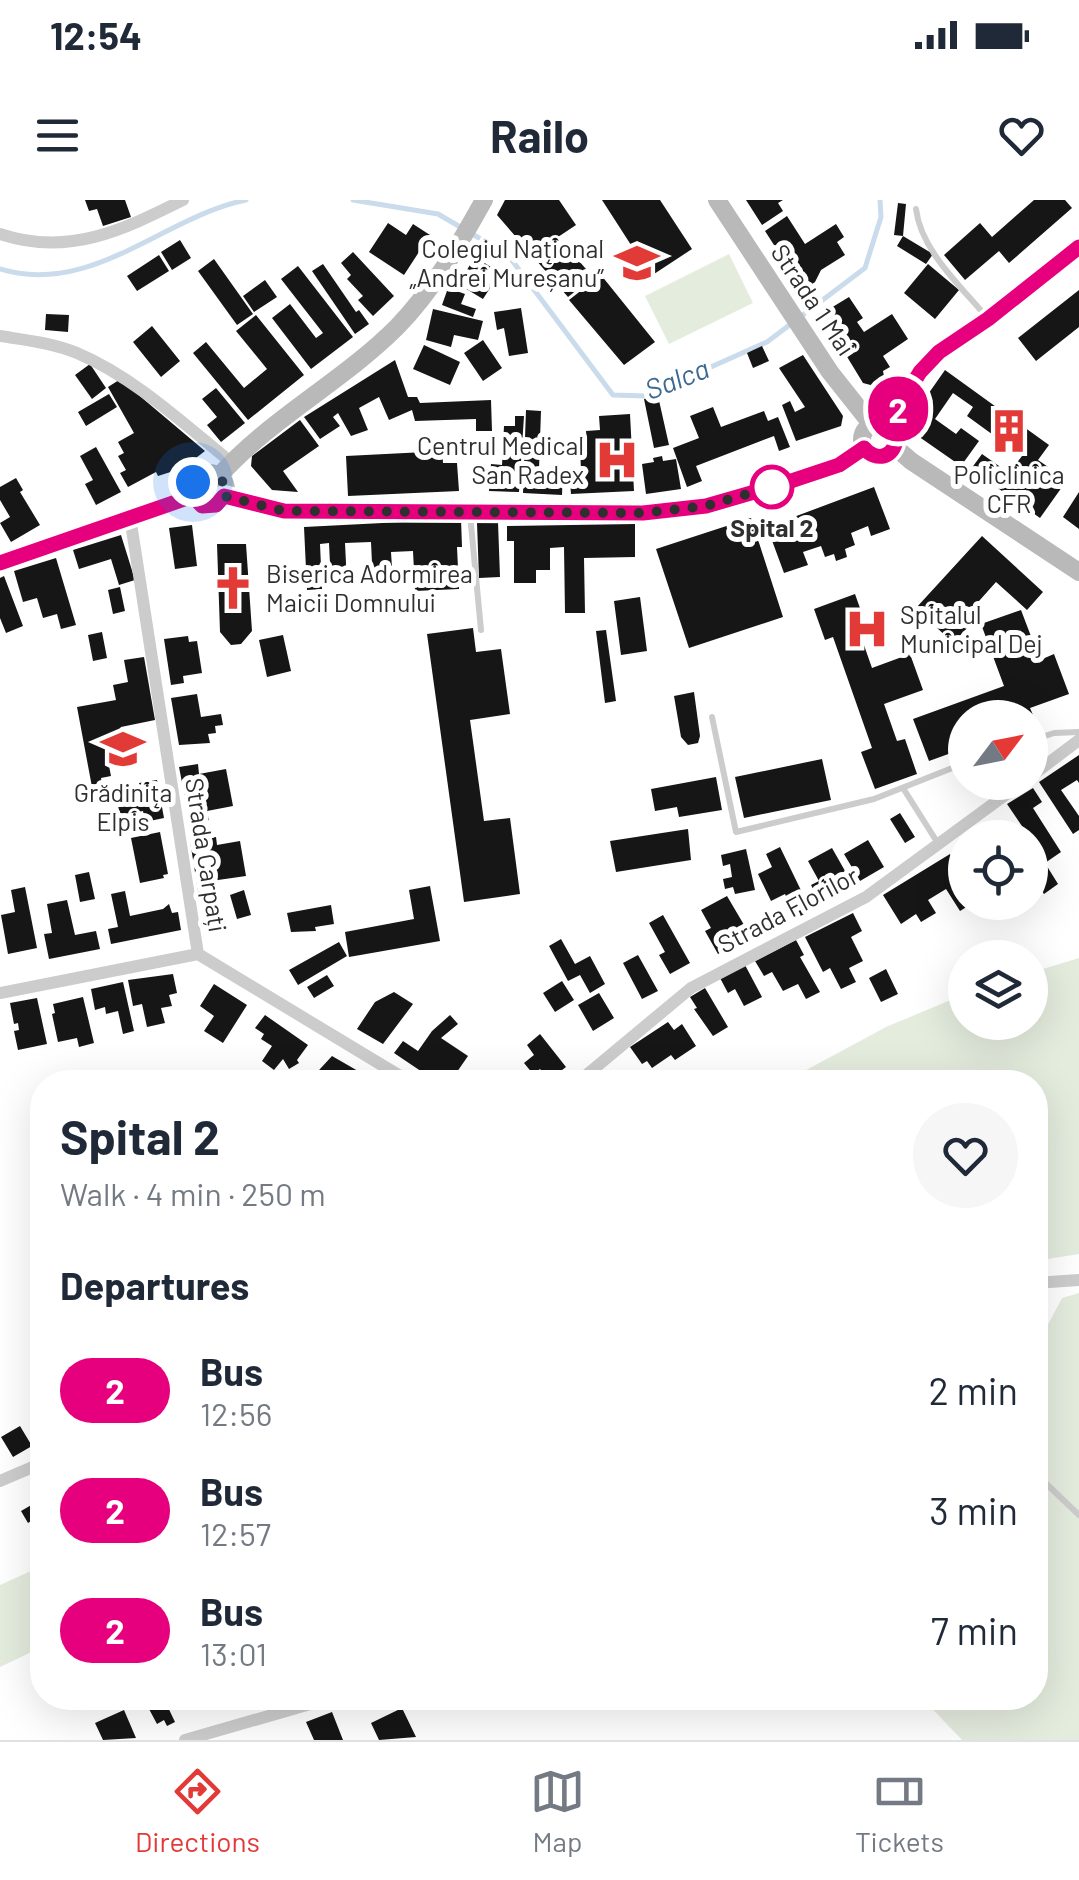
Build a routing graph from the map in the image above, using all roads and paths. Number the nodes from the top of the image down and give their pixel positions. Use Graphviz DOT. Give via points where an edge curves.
graph roads {
  1 [pos="182,200"];
  2 [pos="484,200"];
  3 [pos="717,200"];
  4 [pos="916,209"];
  5 [pos="0,234"];
  6 [pos="1079,247"];
  7 [pos="988,319"];
  8 [pos="0,336"];
  9 [pos="880,425"];
  10 [pos="895,447"];
  11 [pos="864,448"];
  12 [pos="226,469"];
  13 [pos="193,496"];
  14 [pos="224,496"];
  15 [pos="470,512"];
  16 [pos="130,517"];
  17 [pos="0,563"];
  18 [pos="1079,572"];
  19 [pos="481,630"];
  20 [pos="712,717"];
  21 [pos="1079,732"];
  22 [pos="1048,735"];
  23 [pos="1079,740"];
  24 [pos="1048,763"];
  25 [pos="948,770"];
  26 [pos="903,788"];
  27 [pos="998,800"];
  28 [pos="939,844"];
  29 [pos="198,954"];
  30 [pos="0,993"];
  31 [pos="390,1070"];
  32 [pos="592,1070"];
  33 [pos="1079,1280"];
  34 [pos="1048,1282"];
  35 [pos="30,1468"];
  36 [pos="0,1481"];
  37 [pos="1048,1485"];
  38 [pos="1079,1515"];
  39 [pos="289,1710"];
  40 [pos="185,1740"];
  1 -- 5 [label="street" via="98,238 36,241"];
  2 -- 12 [label="main road" via="456,252 398,326"];
  3 -- 9 [label="main road, Strada 1 Mai" via="858,411"];
  4 -- 7 [label="lane" via="918,227"];
  6 -- 7 [label="street"];
  7 -- 9 [label="street" via="939,352"];
  8 -- 12 [label="street" via="98,363 140,390"];
  9 -- 10 [label="main road" via="896,439"];
  9 -- 11 [label="main road" via="862,438"];
  10 -- 11 [label="main road" via="880,458"];
  10 -- 18 [label="main road"];
  11 -- 15 [label="street" via="839,465 706,506 643,513"];
  12 -- 13 [label="main road" via="199,476"];
  12 -- 14 [label="main road"];
  13 -- 14 [label="main road" via="208,507"];
  13 -- 16 [label="main road"];
  14 -- 15 [label="street" via="284,511"];
  15 -- 19 [label="lane"];
  16 -- 17 [label="main road"];
  16 -- 29 [label="street, Strada Carpați"];
  20 -- 26 [label="lane" via="736,832"];
  21 -- 22 [label="lane"];
  23 -- 24 [label="street"];
  25 -- 26 [label="lane"];
  26 -- 28 [label="lane"];
  27 -- 28 [label="street, Strada Florilor"];
  28 -- 32 [label="street, Strada Florilor" via="866,896 691,988"];
  29 -- 30 [label="street"];
  29 -- 31 [label="street, Strada Carpați"];
  33 -- 34 [label="street"];
  35 -- 36 [label="street"];
  37 -- 38 [label="lane"];
  39 -- 40 [label="street"];
}
